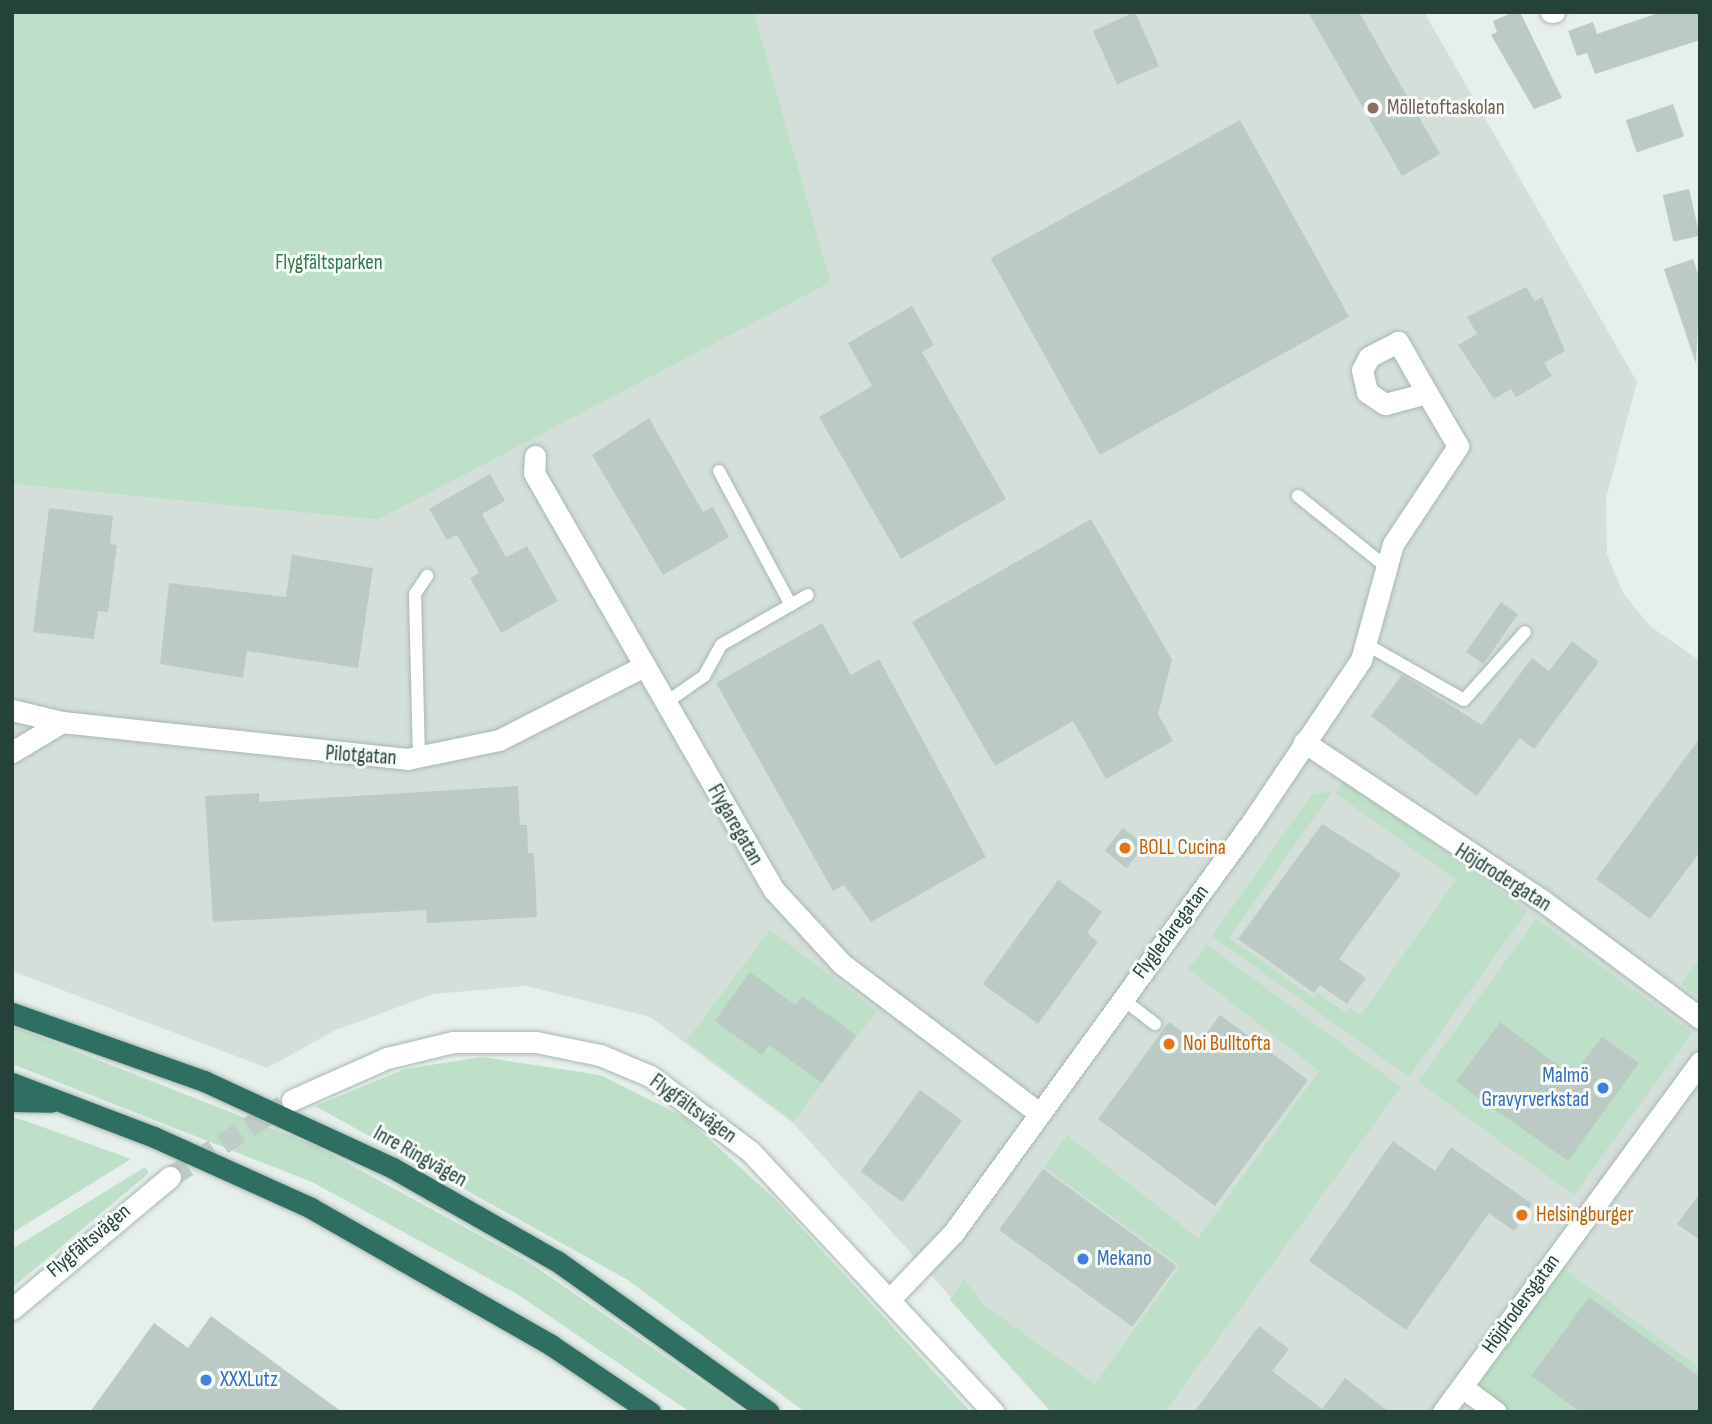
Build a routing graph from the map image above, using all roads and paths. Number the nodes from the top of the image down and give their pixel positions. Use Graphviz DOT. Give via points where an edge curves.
graph roads {
  1 [pos="1427,393"];
  2 [pos="535,456"];
  3 [pos="719,471"];
  4 [pos="1298,496"];
  5 [pos="1385,566"];
  6 [pos="427,576"];
  7 [pos="808,595"];
  8 [pos="791,605"];
  9 [pos="1525,632"];
  10 [pos="1364,643"];
  11 [pos="642,667"];
  12 [pos="664,704"];
  13 [pos="12,710"];
  14 [pos="62,722"];
  15 [pos="1304,742"];
  16 [pos="12,752"];
  17 [pos="419,758"];
  18 [pos="1121,998"];
  19 [pos="12,1013"];
  20 [pos="1700,1018"];
  21 [pos="1155,1024"];
  22 [pos="1700,1062"];
  23 [pos="12,1083"];
  24 [pos="292,1100"];
  25 [pos="12,1101"];
  26 [pos="64,1101"];
  27 [pos="1039,1113"];
  28 [pos="170,1177"];
  29 [pos="889,1300"];
  30 [pos="12,1309"];
  31 [pos="1462,1387"];
  32 [pos="650,1412"];
  33 [pos="769,1412"];
  34 [pos="993,1412"];
  35 [pos="1443,1412"];
  36 [pos="1496,1412"];
  1 -- 5 [label="street, Flygledaregatan" via="1458,446 1393,544"];
  2 -- 11 [label="street, Flygaregatan" via="534,472"];
  3 -- 8 [label="lane"];
  4 -- 5 [label="lane"];
  5 -- 10 [label="street, Flygledaregatan"];
  6 -- 17 [label="lane" via="415,594"];
  7 -- 8 [label="lane"];
  8 -- 12 [label="lane" via="721,645 704,676"];
  9 -- 10 [label="lane" via="1464,700"];
  10 -- 15 [label="street, Flygledaregatan" via="1361,660"];
  11 -- 12 [label="street, Flygaregatan"];
  11 -- 17 [label="street, Pilotgatan" via="499,740"];
  12 -- 27 [label="street, Flygaregatan" via="754,860 817,940"];
  13 -- 14 [label="street, Pilotgatan"];
  14 -- 16 [label="street"];
  14 -- 17 [label="street, Pilotgatan" via="357,759"];
  15 -- 18 [label="street, Flygledaregatan"];
  15 -- 20 [label="street, Höjdrodergatan" via="1543,901"];
  18 -- 21 [label="lane"];
  18 -- 27 [label="street, Flygledaregatan"];
  19 -- 33 [label="highway, Inre Ringvägen" via="204,1081 393,1168 556,1261"];
  22 -- 31 [label="street, Höjdrodersgatan"];
  23 -- 26 [label="highway"];
  24 -- 29 [label="street, Flygfältsvägen" via="387,1058 453,1042 536,1042 600,1055 650,1076 750,1151"];
  25 -- 26 [label="highway"];
  26 -- 32 [label="highway" via="323,1214 551,1345"];
  27 -- 29 [label="street, Flygledaregatan" via="954,1232"];
  28 -- 30 [label="street, Flygfältsvägen"];
  29 -- 34 [label="street, Flygfältsvägen"];
  31 -- 35 [label="street, Höjdrodersgatan"];
  31 -- 36 [label="street"];
}
